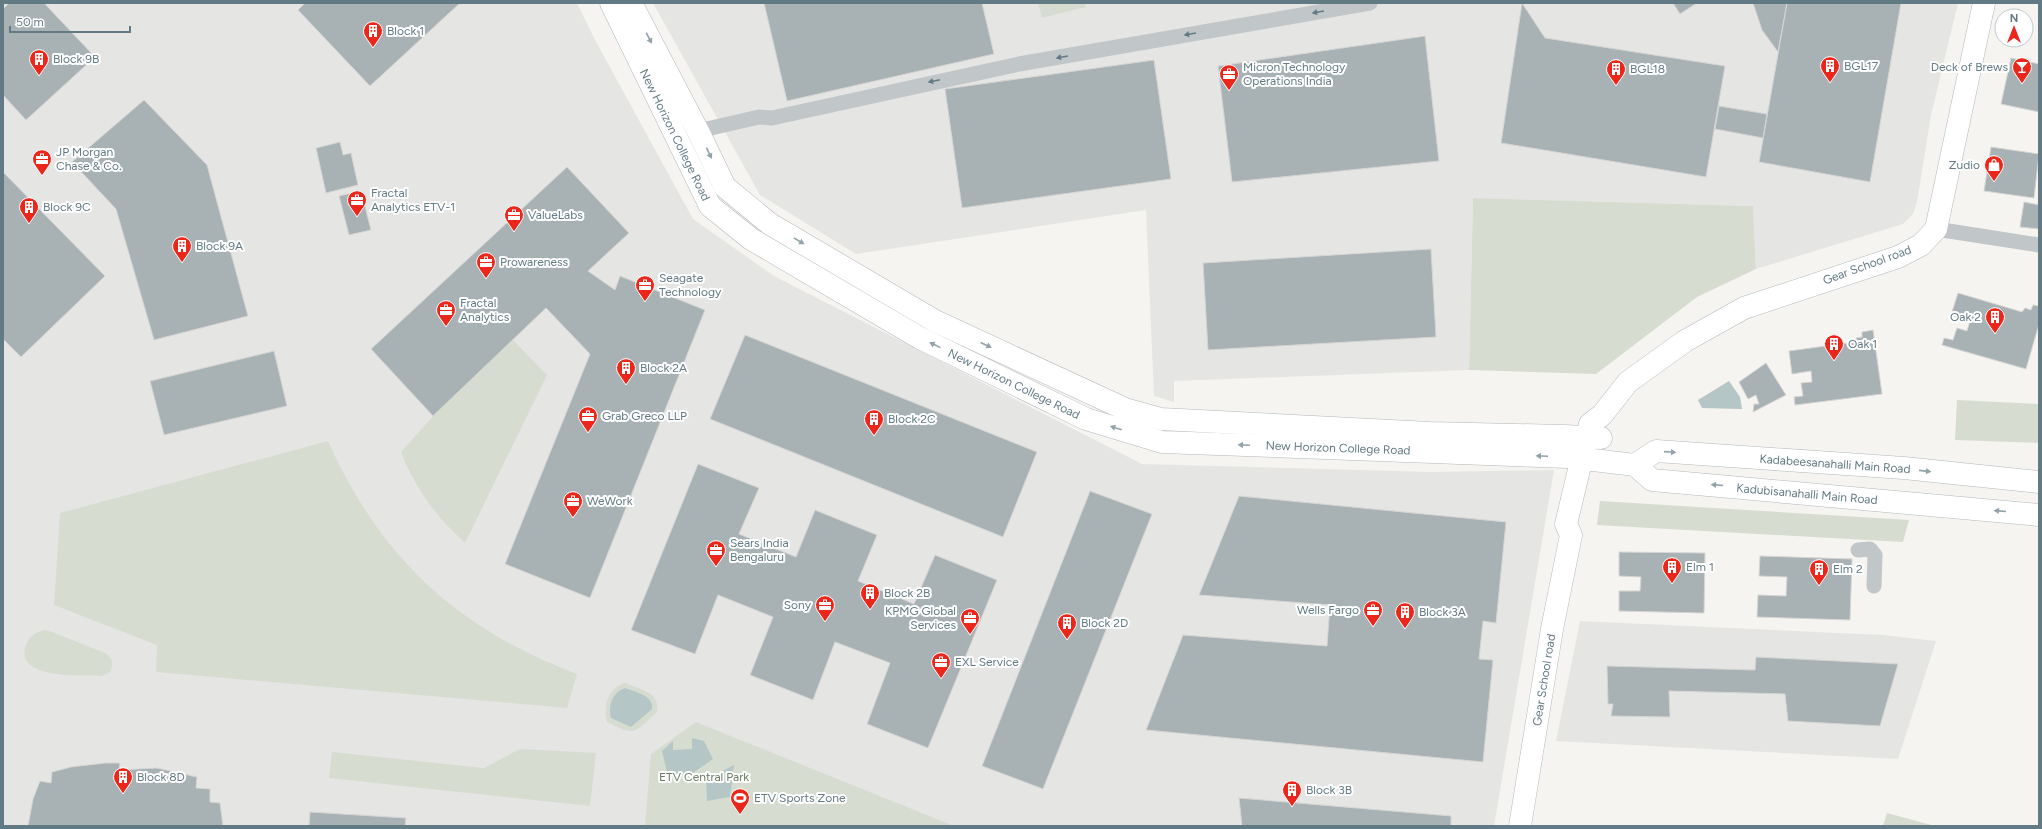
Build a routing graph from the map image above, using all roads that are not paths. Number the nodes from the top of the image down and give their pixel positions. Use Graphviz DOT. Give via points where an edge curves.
graph roads {
  1 [pos="611,3"];
  2 [pos="631,3"];
  3 [pos="1370,3"];
  4 [pos="1984,3"];
  5 [pos="698,131"];
  6 [pos="1936,229"];
  7 [pos="2039,245"];
  8 [pos="1593,438"];
  9 [pos="1588,459"];
  10 [pos="1635,466"];
  11 [pos="1953,473"];
  12 [pos="2039,482"];
  13 [pos="1952,507"];
  14 [pos="2039,515"];
  15 [pos="1858,550"];
  16 [pos="1874,586"];
  17 [pos="1520,826"];
  9 -- 1 [label="main road, New Horizon College Road, one-way" via="1162,442 1086,419 920,338 751,239 710,206"];
  2 -- 5 [label="main road, New Horizon College Road, one-way"];
  3 -- 5 [label="street, one-way" via="1019,64 772,118 759,117"];
  4 -- 6 [label="main road"];
  5 -- 8 [label="main road, New Horizon College Road, one-way" via="725,187 770,224 935,321 1136,413 1176,420 1430,433"];
  6 -- 7 [label="street"];
  6 -- 8 [label="main road, Gear School road" via="1921,245 1898,257 1744,308 1685,341 1628,382 1602,415 1590,424"];
  8 -- 9 [label="main road, Gear School road"];
  9 -- 10 [label="main road, Kadubisanahalli Main Road"];
  9 -- 17 [label="main road, Gear School road" via="1566,524 1571,535 1552,629"];
  10 -- 11 [label="main road, Kadabeesanahalli Main Road, one-way" via="1656,451"];
  13 -- 10 [label="main road, Kadubisanahalli Main Road, one-way" via="1652,480"];
  11 -- 12 [label="main road, Kadabeesanahalli Main Road"];
  11 -- 13 [label="main road"];
  14 -- 13 [label="main road, Kadubisanahalli Main Road, one-way"];
  15 -- 16 [label="street" via="1870,549 1876,555"];
}
